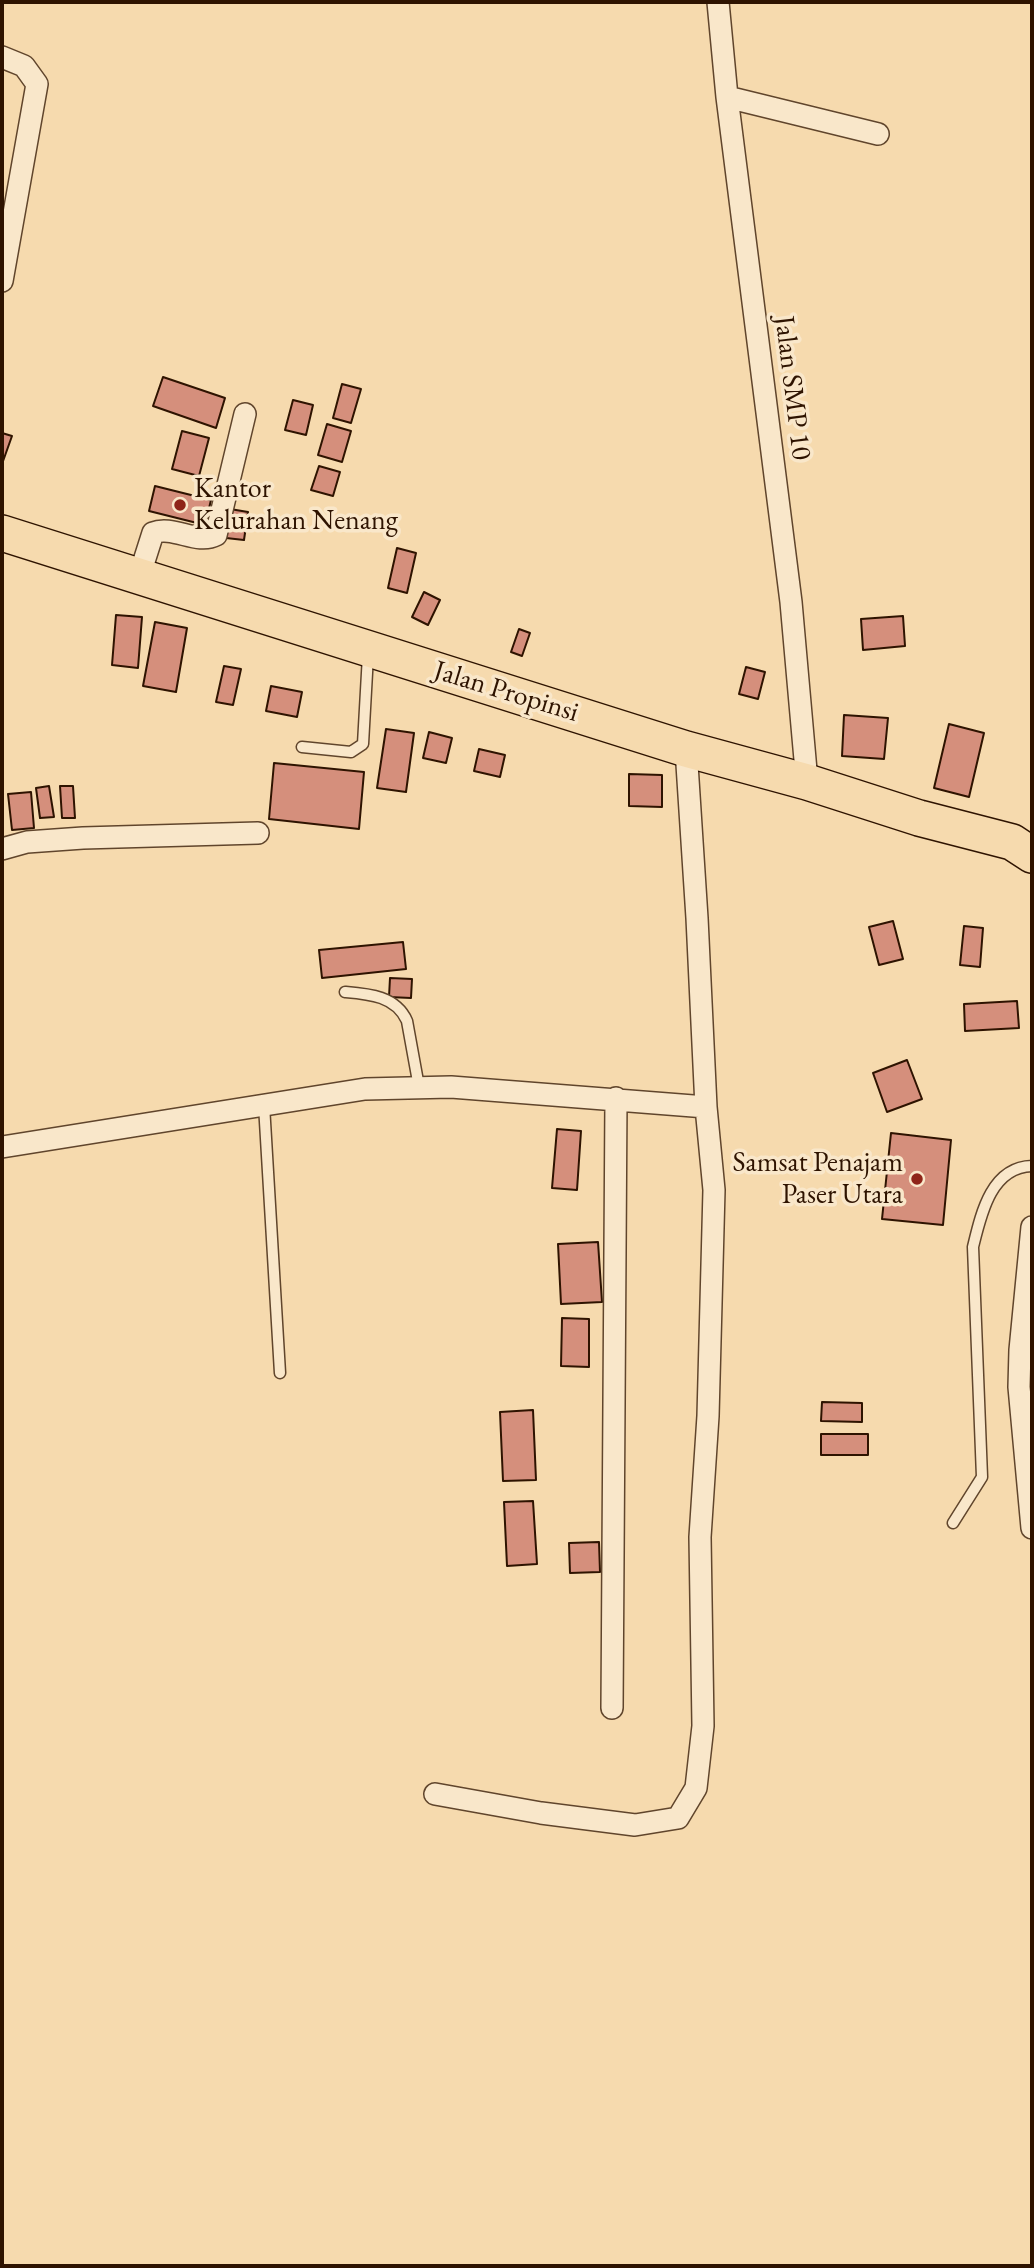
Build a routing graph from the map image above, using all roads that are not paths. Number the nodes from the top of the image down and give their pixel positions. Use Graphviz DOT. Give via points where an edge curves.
graph roads {
  1 [pos="718,2"];
  2 [pos="2,57"];
  3 [pos="727,97"];
  4 [pos="878,134"];
  5 [pos="2,281"];
  6 [pos="245,414"];
  7 [pos="2,533"];
  8 [pos="139,577"];
  9 [pos="368,649"];
  10 [pos="302,747"];
  11 [pos="686,749"];
  12 [pos="807,782"];
  13 [pos="258,833"];
  14 [pos="1026,845"];
  15 [pos="2,849"];
  16 [pos="345,992"];
  17 [pos="419,1087"];
  18 [pos="616,1098"];
  19 [pos="264,1105"];
  20 [pos="706,1107"];
  21 [pos="2,1147"];
  22 [pos="1032,1166"];
  23 [pos="1032,1227"];
  24 [pos="1028,1316"];
  25 [pos="280,1373"];
  26 [pos="953,1522"];
  27 [pos="1032,1528"];
  28 [pos="612,1708"];
  29 [pos="435,1794"];
  1 -- 3 [label="street, Jalan SMP 10"];
  2 -- 5 [label="street" via="24,66 37,84"];
  3 -- 4 [label="street"];
  3 -- 12 [label="street, Jalan SMP 10" via="791,602"];
  6 -- 8 [label="street" via="216,535 153,533"];
  7 -- 8 [label="highway, Jalan Propinsi"];
  8 -- 9 [label="highway, Jalan Propinsi"];
  9 -- 10 [label="lane" via="363,744 351,752"];
  9 -- 11 [label="highway, Jalan Propinsi"];
  11 -- 12 [label="highway, Jalan Propinsi"];
  11 -- 20 [label="street"];
  12 -- 14 [label="highway, Jalan Propinsi" via="919,818"];
  13 -- 15 [label="street" via="83,838 27,842"];
  16 -- 17 [label="lane" via="373,995 402,1011"];
  17 -- 18 [label="street"];
  17 -- 19 [label="street" via="365,1089"];
  18 -- 20 [label="street"];
  18 -- 28 [label="street"];
  19 -- 21 [label="street"];
  19 -- 25 [label="lane"];
  20 -- 29 [label="street" via="714,1190 700,1537 702,1726 696,1788 678,1818 635,1825"];
  22 -- 26 [label="lane" via="1009,1171 995,1184 973,1247 982,1477"];
  23 -- 24 [label="street"];
  24 -- 27 [label="street" via="1019,1387"];
}
